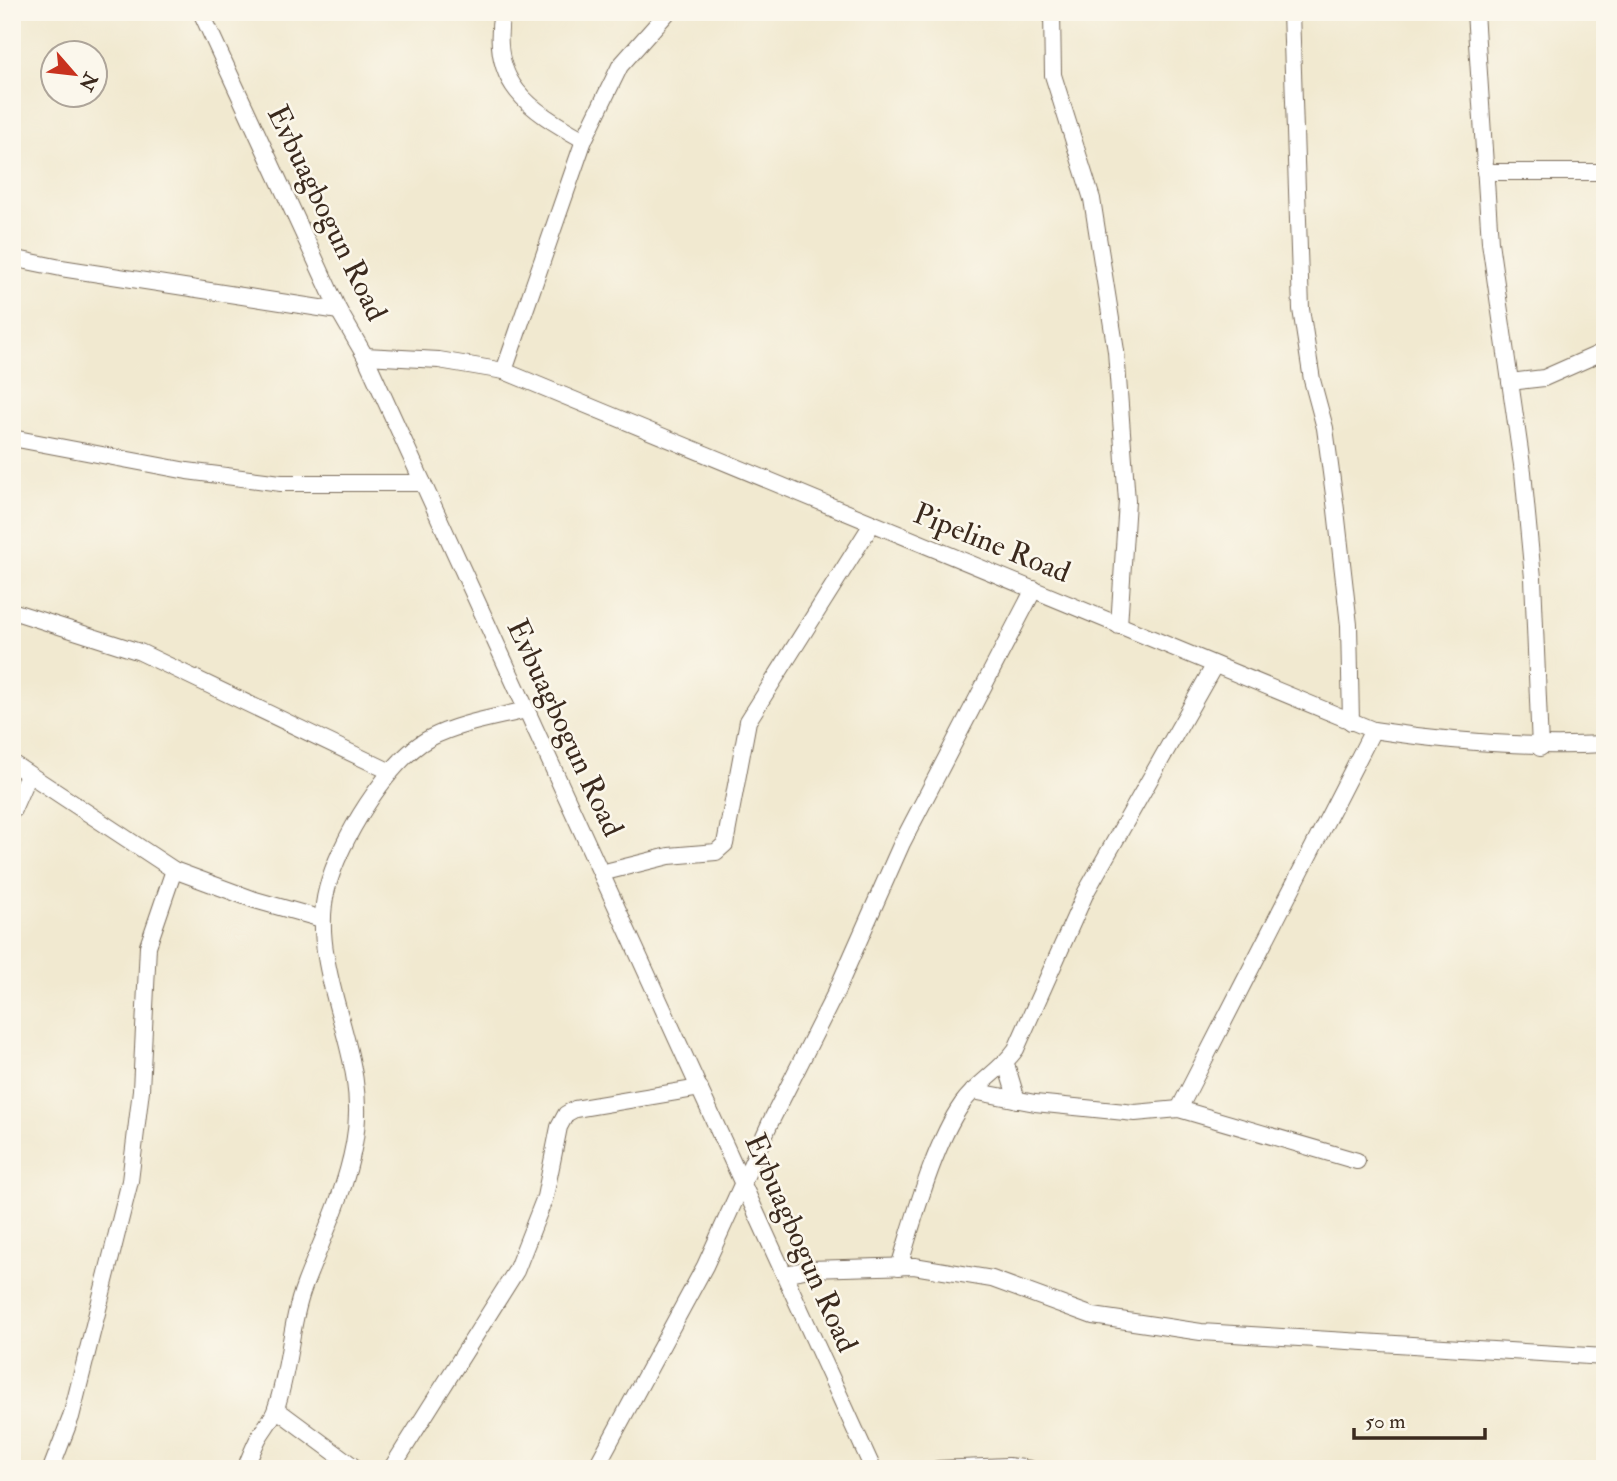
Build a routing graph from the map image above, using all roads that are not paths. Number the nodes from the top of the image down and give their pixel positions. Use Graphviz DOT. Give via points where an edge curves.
graph roads {
  1 [pos="201,12"];
  2 [pos="502,12"];
  3 [pos="668,12"];
  4 [pos="1052,12"];
  5 [pos="1291,12"];
  6 [pos="1475,12"];
  7 [pos="584,140"];
  8 [pos="1485,172"];
  9 [pos="1605,172"];
  10 [pos="12,258"];
  11 [pos="340,310"];
  12 [pos="1605,351"];
  13 [pos="366,356"];
  14 [pos="504,371"];
  15 [pos="1510,382"];
  16 [pos="12,438"];
  17 [pos="423,483"];
  18 [pos="872,524"];
  19 [pos="1034,589"];
  20 [pos="12,611"];
  21 [pos="1119,626"];
  22 [pos="1213,666"];
  23 [pos="526,710"];
  24 [pos="1351,722"];
  25 [pos="1373,730"];
  26 [pos="1605,744"];
  27 [pos="1540,747"];
  28 [pos="12,763"];
  29 [pos="389,771"];
  30 [pos="28,775"];
  31 [pos="12,812"];
  32 [pos="174,870"];
  33 [pos="601,873"];
  34 [pos="322,919"];
  35 [pos="1006,1064"];
  36 [pos="700,1088"];
  37 [pos="974,1091"];
  38 [pos="1017,1100"];
  39 [pos="1179,1110"];
  40 [pos="1357,1161"];
  41 [pos="744,1182"];
  42 [pos="899,1267"];
  43 [pos="785,1274"];
  44 [pos="1605,1357"];
  45 [pos="276,1409"];
  46 [pos="51,1469"];
  47 [pos="245,1469"];
  48 [pos="357,1469"];
  49 [pos="391,1469"];
  50 [pos="595,1469"];
  51 [pos="873,1469"];
  52 [pos="938,1469"];
  53 [pos="1030,1469"];
  1 -- 11 [label="street, Evbuagbogun Road"];
  2 -- 7 [label="street" via="498,34 504,74 518,94"];
  3 -- 7 [label="street" via="620,65"];
  4 -- 21 [label="street" via="1053,75 1092,198 1116,351 1127,501"];
  5 -- 24 [label="street" via="1301,309 1332,482 1349,625"];
  6 -- 8 [label="street"];
  7 -- 14 [label="street"];
  8 -- 9 [label="street"];
  8 -- 15 [label="street"];
  10 -- 11 [label="street"];
  11 -- 13 [label="street, Evbuagbogun Road"];
  12 -- 15 [label="street" via="1544,378"];
  13 -- 14 [label="street, Pipeline Road" via="439,360"];
  13 -- 17 [label="street, Evbuagbogun Road"];
  14 -- 18 [label="street, Pipeline Road"];
  15 -- 27 [label="street" via="1533,578"];
  16 -- 17 [label="street" via="187,471 281,483"];
  17 -- 23 [label="street, Evbuagbogun Road"];
  18 -- 19 [label="street, Pipeline Road"];
  18 -- 33 [label="street" via="748,721 725,844 716,852 669,856"];
  19 -- 21 [label="street, Pipeline Road"];
  19 -- 41 [label="street" via="902,843"];
  20 -- 29 [label="street" via="140,652"];
  21 -- 22 [label="street, Pipeline Road"];
  22 -- 24 [label="street, Pipeline Road"];
  22 -- 35 [label="street" via="1086,892"];
  23 -- 29 [label="street" via="456,727 428,739"];
  23 -- 33 [label="street, Evbuagbogun Road"];
  24 -- 25 [label="street, Pipeline Road"];
  25 -- 27 [label="street, Pipeline Road"];
  25 -- 39 [label="street"];
  26 -- 27 [label="street, Pipeline Road"];
  28 -- 30 [label="street"];
  29 -- 34 [label="street" via="359,816 327,887"];
  30 -- 31 [label="street"];
  30 -- 32 [label="street"];
  32 -- 34 [label="street"];
  32 -- 46 [label="street" via="148,946 141,1090 130,1181 75,1404"];
  33 -- 36 [label="street, Evbuagbogun Road"];
  34 -- 45 [label="street" via="326,959 349,1039 357,1099 355,1143 335,1215 304,1286"];
  35 -- 37 [label="street"];
  35 -- 38 [label="street"];
  36 -- 41 [label="street, Evbuagbogun Road"];
  36 -- 49 [label="street" via="566,1114 559,1127 545,1196 516,1271"];
  37 -- 38 [label="street"];
  37 -- 42 [label="street" via="957,1112 925,1185"];
  38 -- 39 [label="street" via="1136,1113"];
  39 -- 40 [label="street"];
  41 -- 43 [label="street, Evbuagbogun Road"];
  41 -- 50 [label="street" via="705,1266"];
  42 -- 43 [label="street" via="809,1269"];
  42 -- 44 [label="street" via="992,1279 1093,1316 1202,1332"];
  43 -- 51 [label="street, Evbuagbogun Road"];
  45 -- 47 [label="street"];
  45 -- 48 [label="street"];
  52 -- 53 [label="street"];
}
